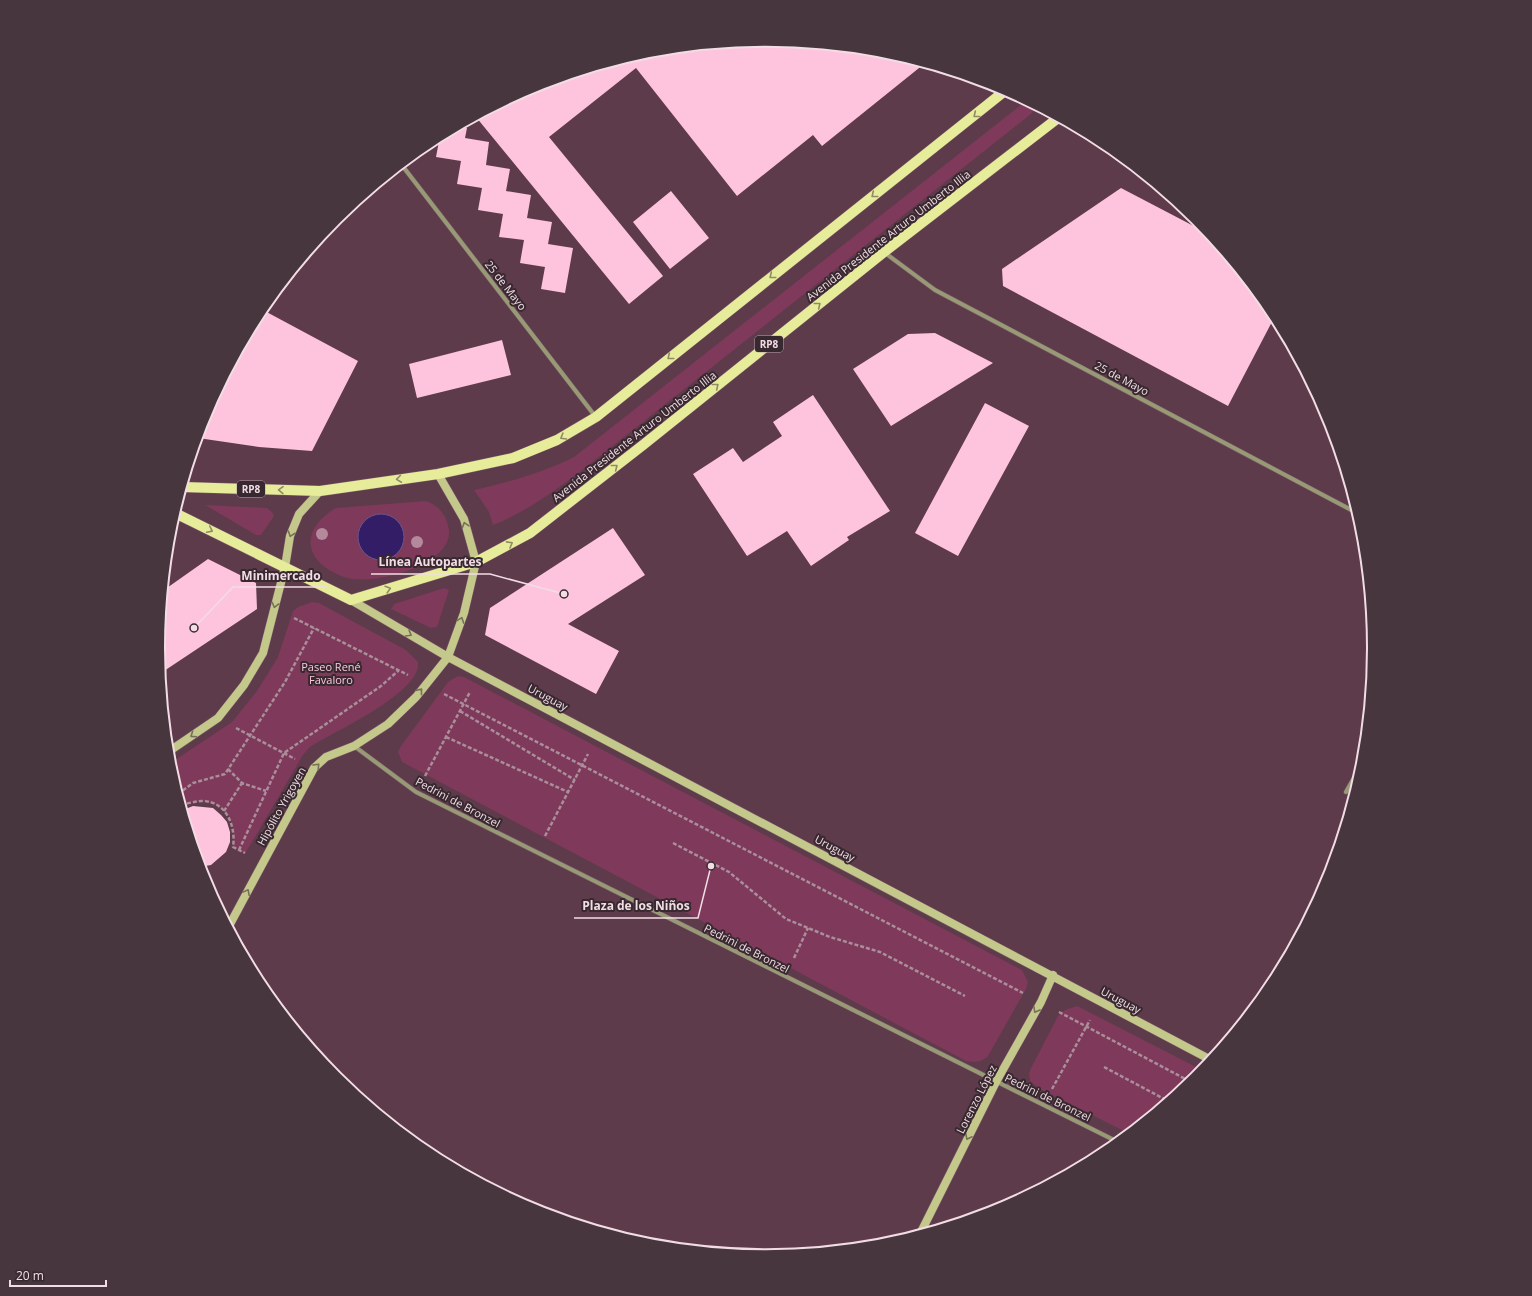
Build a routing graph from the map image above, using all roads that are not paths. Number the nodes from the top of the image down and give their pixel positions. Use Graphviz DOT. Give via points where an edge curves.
graph roads {
  1 [pos="1000,95"];
  2 [pos="1054,121"];
  3 [pos="405,168"];
  4 [pos="884,252"];
  5 [pos="596,417"];
  6 [pos="438,474"];
  7 [pos="187,487"];
  8 [pos="320,490"];
  9 [pos="1351,510"];
  10 [pos="180,516"];
  11 [pos="476,562"];
  12 [pos="284,567"];
  13 [pos="350,600"];
  14 [pos="448,657"];
  15 [pos="354,746"];
  16 [pos="174,748"];
  17 [pos="1351,782"];
  18 [pos="1346,792"];
  19 [pos="231,922"];
  20 [pos="1053,975"];
  21 [pos="1206,1057"];
  22 [pos="996,1082"];
  23 [pos="1112,1139"];
  24 [pos="923,1229"];
  1 -- 5 [label="main road, RP8, one-way"];
  2 -- 4 [label="main road, Avenida Presidente Arturo Umberto Illia / RP8"];
  3 -- 5 [label="street, 25 de Mayo"];
  4 -- 9 [label="street, 25 de Mayo" via="935,290"];
  11 -- 4 [label="main road, Avenida Presidente Arturo Umberto Illia / RP8, one-way" via="530,533"];
  5 -- 6 [label="main road, RP8, one-way" via="557,440 513,458"];
  6 -- 8 [label="main road, RP8, one-way"];
  11 -- 6 [label="street, one-way" via="464,519"];
  8 -- 7 [label="main road, RP8, one-way"];
  8 -- 12 [label="street, one-way" via="299,514 290,536"];
  10 -- 12 [label="main road, one-way"];
  13 -- 11 [label="main road, Avenida Presidente Arturo Umberto Illia / RP8, one-way"];
  14 -- 11 [label="street, Hipólito Yrigoyen, one-way" via="464,612"];
  12 -- 13 [label="main road"];
  12 -- 16 [label="street, one-way" via="263,653 244,685 218,718"];
  13 -- 14 [label="street, Uruguay, one-way"];
  15 -- 14 [label="street, Hipólito Yrigoyen, one-way" via="388,724"];
  14 -- 20 [label="street, Uruguay"];
  19 -- 15 [label="street, Hipólito Yrigoyen, one-way" via="314,768 326,757"];
  15 -- 22 [label="street, Pedrini de Bronzel" via="416,792"];
  17 -- 18 [label="street"];
  20 -- 21 [label="street, Uruguay"];
  20 -- 22 [label="street, Lorenzo López, one-way" via="1041,1002"];
  22 -- 23 [label="street, Pedrini de Bronzel"];
  22 -- 24 [label="street, Lorenzo López, one-way"];
}
